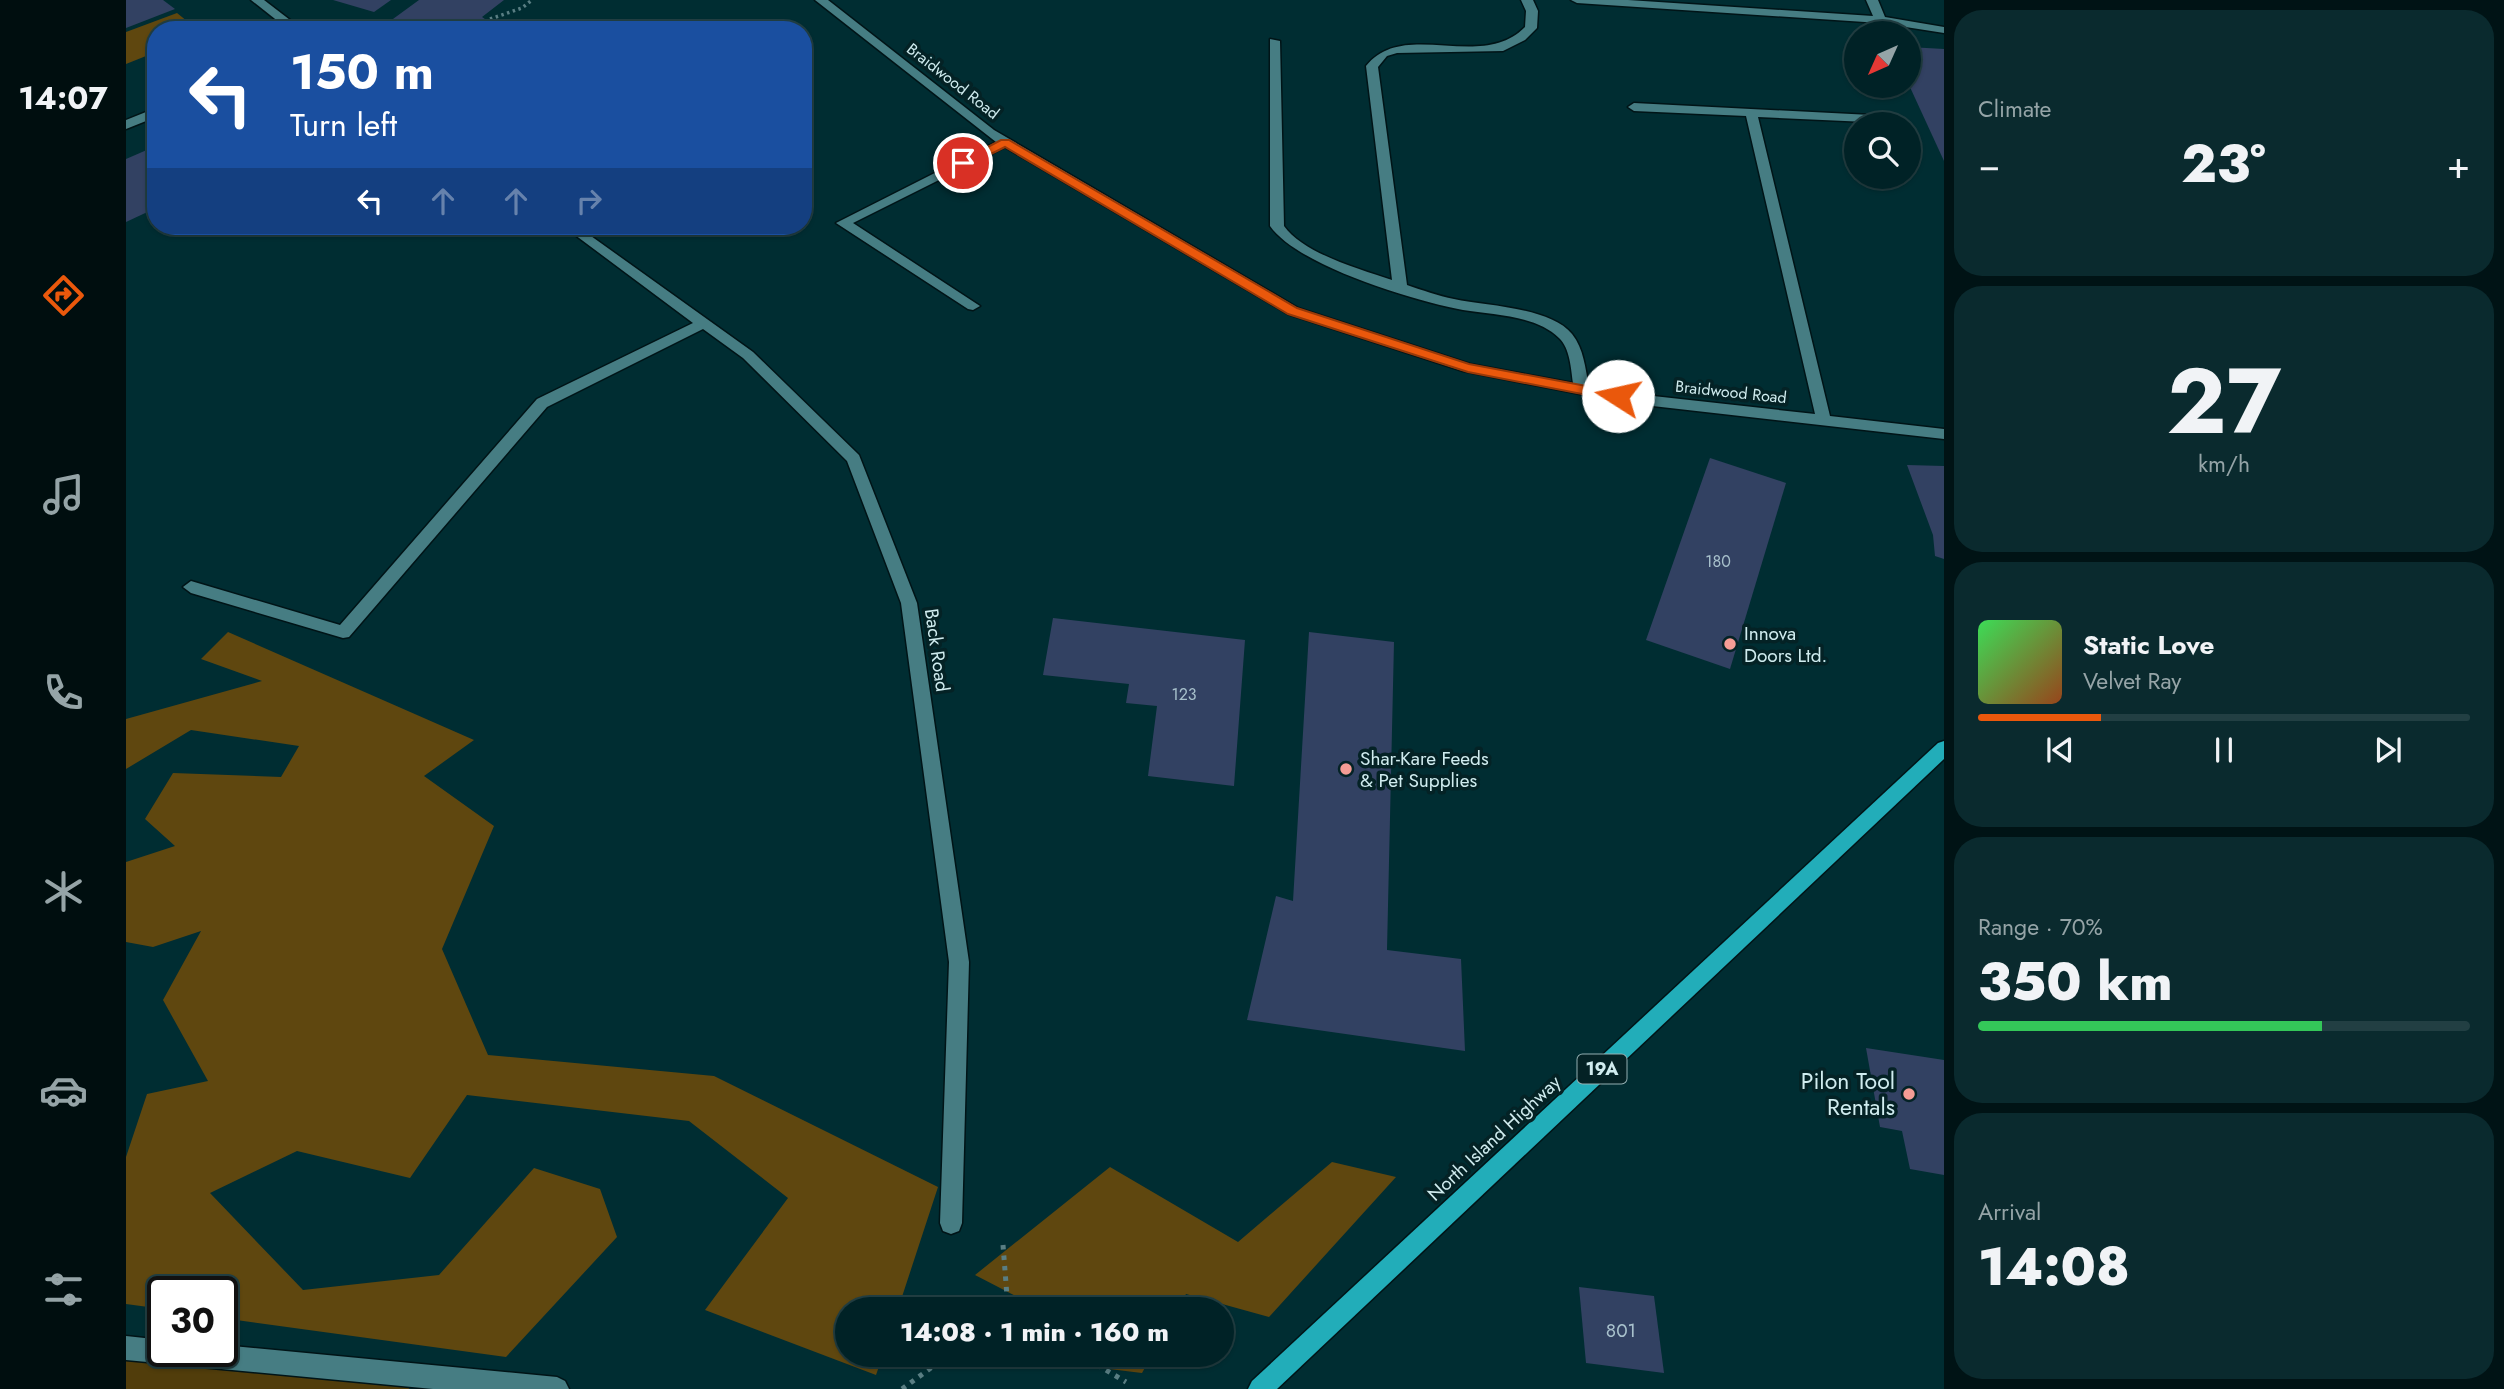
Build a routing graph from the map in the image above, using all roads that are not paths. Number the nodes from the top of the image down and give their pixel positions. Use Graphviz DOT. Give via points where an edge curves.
graph roads {
  1 [pos="257,0"];
  2 [pos="821,0"];
  3 [pos="1527,0"];
  4 [pos="1577,0"];
  5 [pos="1872,0"];
  6 [pos="1598,1"];
  7 [pos="1880,20"];
  8 [pos="285,21"];
  9 [pos="1943,29"];
  10 [pos="1275,41"];
  11 [pos="1634,107"];
  12 [pos="1751,111"];
  13 [pos="147,117"];
  14 [pos="1844,117"];
  15 [pos="126,125"];
  16 [pos="1005,142"];
  17 [pos="582,235"];
  18 [pos="1400,286"];
  19 [pos="973,306"];
  20 [pos="704,323"];
  21 [pos="1582,390"];
  22 [pos="1824,421"];
  23 [pos="1944,434"];
  24 [pos="191,587"];
  25 [pos="1944,748"];
  26 [pos="951,1223"];
  27 [pos="126,1348"];
  28 [pos="556,1389"];
  29 [pos="1260,1389"];
  1 -- 8 [label="street"];
  2 -- 16 [label="street, Braidwood Road"];
  3 -- 18 [label="street" via="1531,28 1499,49 1396,49 1372,66"];
  4 -- 6 [label="street"];
  5 -- 7 [label="street"];
  6 -- 7 [label="street"];
  7 -- 9 [label="street"];
  10 -- 18 [label="street" via="1277,226 1287,239 1309,252"];
  11 -- 12 [label="street"];
  12 -- 14 [label="street"];
  12 -- 22 [label="street"];
  13 -- 15 [label="street"];
  16 -- 19 [label="street" via="843,223"];
  16 -- 21 [label="street, Braidwood Road" via="1293,311 1468,368"];
  17 -- 20 [label="street, Back Road"];
  18 -- 21 [label="street" via="1450,302 1519,315 1564,334 1572,346"];
  20 -- 24 [label="street" via="542,402 343,632"];
  20 -- 26 [label="street, Back Road" via="748,355 855,459 909,603 960,962"];
  21 -- 22 [label="street, Braidwood Road"];
  22 -- 23 [label="street, Braidwood Road"];
  25 -- 29 [label="main road, North Island Highway / 19A"];
  27 -- 28 [label="street"];
}
